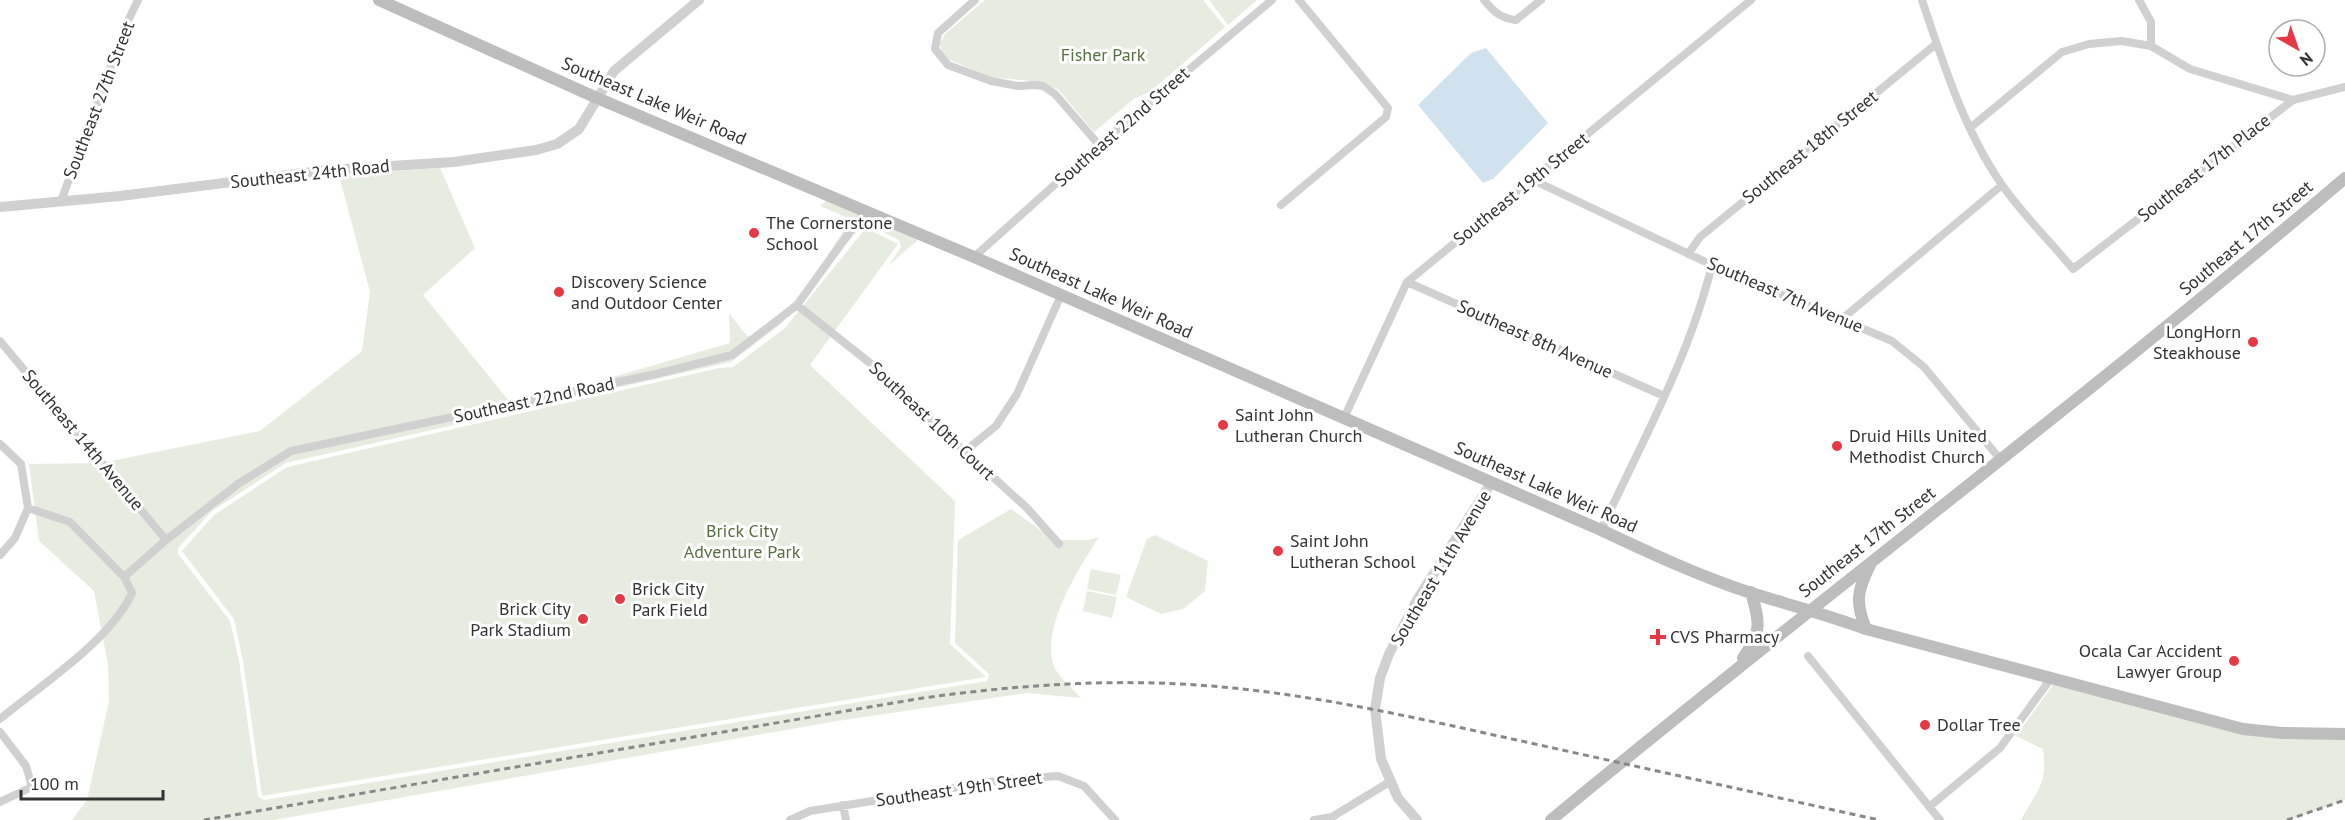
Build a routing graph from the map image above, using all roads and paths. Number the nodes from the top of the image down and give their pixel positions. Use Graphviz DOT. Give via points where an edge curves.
graph roads {
  1 [pos="138,0"];
  2 [pos="379,0"];
  3 [pos="699,0"];
  4 [pos="975,0"];
  5 [pos="1272,0"];
  6 [pos="1299,0"];
  7 [pos="1484,0"];
  8 [pos="1541,0"];
  9 [pos="1751,0"];
  10 [pos="1922,0"];
  11 [pos="2139,0"];
  12 [pos="1936,44"];
  13 [pos="2151,46"];
  14 [pos="2345,87"];
  15 [pos="597,98"];
  16 [pos="2293,100"];
  17 [pos="1970,129"];
  18 [pos="1099,145"];
  19 [pos="2345,178"];
  20 [pos="1533,180"];
  21 [pos="2002,185"];
  22 [pos="61,201"];
  23 [pos="1281,205"];
  24 [pos="0,207"];
  25 [pos="865,211"];
  26 [pos="1688,254"];
  27 [pos="974,257"];
  28 [pos="1712,265"];
  29 [pos="1407,282"];
  30 [pos="1060,295"];
  31 [pos="797,305"];
  32 [pos="1842,319"];
  33 [pos="0,340"];
  34 [pos="1664,396"];
  35 [pos="1344,418"];
  36 [pos="0,444"];
  37 [pos="965,451"];
  38 [pos="2000,459"];
  39 [pos="1491,483"];
  40 [pos="28,508"];
  41 [pos="1601,530"];
  42 [pos="166,540"];
  43 [pos="1059,544"];
  44 [pos="0,555"];
  45 [pos="1874,559"];
  46 [pos="124,577"];
  47 [pos="1751,592"];
  48 [pos="1811,609"];
  49 [pos="1866,629"];
  50 [pos="1808,656"];
  51 [pos="1735,668"];
  52 [pos="2052,677"];
  53 [pos="0,719"];
  54 [pos="0,732"];
  55 [pos="2345,734"];
  56 [pos="1391,781"];
  57 [pos="0,802"];
  58 [pos="843,805"];
  59 [pos="1929,807"];
  60 [pos="790,820"];
  61 [pos="846,820"];
  62 [pos="1115,820"];
  63 [pos="1314,820"];
  64 [pos="1417,820"];
  65 [pos="1551,820"];
  66 [pos="1940,820"];
  1 -- 22 [label="street, Southeast 27th Street"];
  2 -- 15 [label="main road, Southeast Lake Weir Road"];
  3 -- 15 [label="street, Southeast 24th Road" via="614,71"];
  4 -- 18 [label="street" via="938,33 935,49 948,65 991,81 1043,86 1055,94"];
  5 -- 18 [label="street, Southeast 22nd Street"];
  6 -- 23 [label="street" via="1388,108 1386,117"];
  7 -- 8 [label="street" via="1504,19 1516,20"];
  9 -- 20 [label="street, Southeast 19th Street"];
  10 -- 12 [label="street"];
  11 -- 13 [label="street" via="2151,22"];
  12 -- 17 [label="street"];
  12 -- 26 [label="street, Southeast 18th Street" via="1700,237"];
  13 -- 16 [label="street" via="2190,69"];
  13 -- 17 [label="street" via="2100,43 2062,52"];
  14 -- 16 [label="street, Southeast 17th Place"];
  15 -- 22 [label="street, Southeast 24th Road" via="579,129 557,144 536,150 454,162 328,170"];
  15 -- 25 [label="main road, Southeast Lake Weir Road"];
  16 -- 21 [label="street, Southeast 17th Place" via="2073,269"];
  17 -- 21 [label="street"];
  18 -- 27 [label="street, Southeast 22nd Street"];
  19 -- 38 [label="main road, Southeast 17th Street"];
  20 -- 26 [label="street, Southeast 7th Avenue"];
  20 -- 29 [label="street, Southeast 19th Street"];
  21 -- 32 [label="street"];
  22 -- 24 [label="street, Southeast 24th Road"];
  25 -- 27 [label="main road, Southeast Lake Weir Road"];
  25 -- 31 [label="street, Southeast 22nd Road"];
  26 -- 28 [label="street, Southeast 7th Avenue"];
  27 -- 30 [label="main road, Southeast Lake Weir Road"];
  28 -- 32 [label="street, Southeast 7th Avenue"];
  28 -- 34 [label="street" via="1702,306"];
  29 -- 34 [label="street, Southeast 8th Avenue"];
  29 -- 35 [label="street, Southeast 19th Street"];
  30 -- 35 [label="main road, Southeast Lake Weir Road"];
  30 -- 37 [label="street" via="1017,394 996,426"];
  31 -- 37 [label="street, Southeast 10th Court" via="890,379"];
  31 -- 42 [label="street, Southeast 22nd Road" via="732,355 291,452 238,484"];
  32 -- 38 [label="street, Southeast 7th Avenue" via="1892,341 1924,367"];
  33 -- 42 [label="street, Southeast 14th Avenue"];
  34 -- 41 [label="street"];
  35 -- 39 [label="main road, Southeast Lake Weir Road"];
  36 -- 40 [label="street" via="21,464"];
  37 -- 43 [label="street, Southeast 10th Court" via="1028,509"];
  38 -- 45 [label="main road, Southeast 17th Street"];
  39 -- 41 [label="main road, Southeast Lake Weir Road"];
  39 -- 56 [label="street, Southeast 11th Avenue" via="1417,600 1380,678 1375,709 1381,759"];
  40 -- 44 [label="street" via="15,538"];
  40 -- 46 [label="street" via="70,522"];
  41 -- 47 [label="main road, Southeast Lake Weir Road" via="1670,563"];
  42 -- 46 [label="street, Southeast 22nd Road"];
  45 -- 48 [label="main road, Southeast 17th Street"];
  45 -- 49 [label="main road" via="1858,596"];
  46 -- 53 [label="street" via="132,593 105,633"];
  47 -- 48 [label="main road, Southeast Lake Weir Road"];
  47 -- 51 [label="main road" via="1758,633"];
  48 -- 49 [label="main road, Southeast Lake Weir Road"];
  48 -- 51 [label="main road, Southeast 17th Street"];
  49 -- 52 [label="main road, Southeast Lake Weir Road"];
  50 -- 59 [label="street"];
  51 -- 65 [label="main road, Southeast 17th Street"];
  52 -- 55 [label="main road, Southeast Lake Weir Road" via="2243,729"];
  52 -- 59 [label="street" via="2000,748"];
  54 -- 57 [label="street" via="26,766 32,787"];
  56 -- 63 [label="street" via="1332,817"];
  56 -- 64 [label="street, Southeast 11th Avenue" via="1398,798"];
  58 -- 60 [label="street, Southeast 19th Street" via="810,811"];
  58 -- 61 [label="street"];
  58 -- 62 [label="street, Southeast 19th Street" via="1003,780 1058,776 1084,786"];
  59 -- 66 [label="street"];
}
